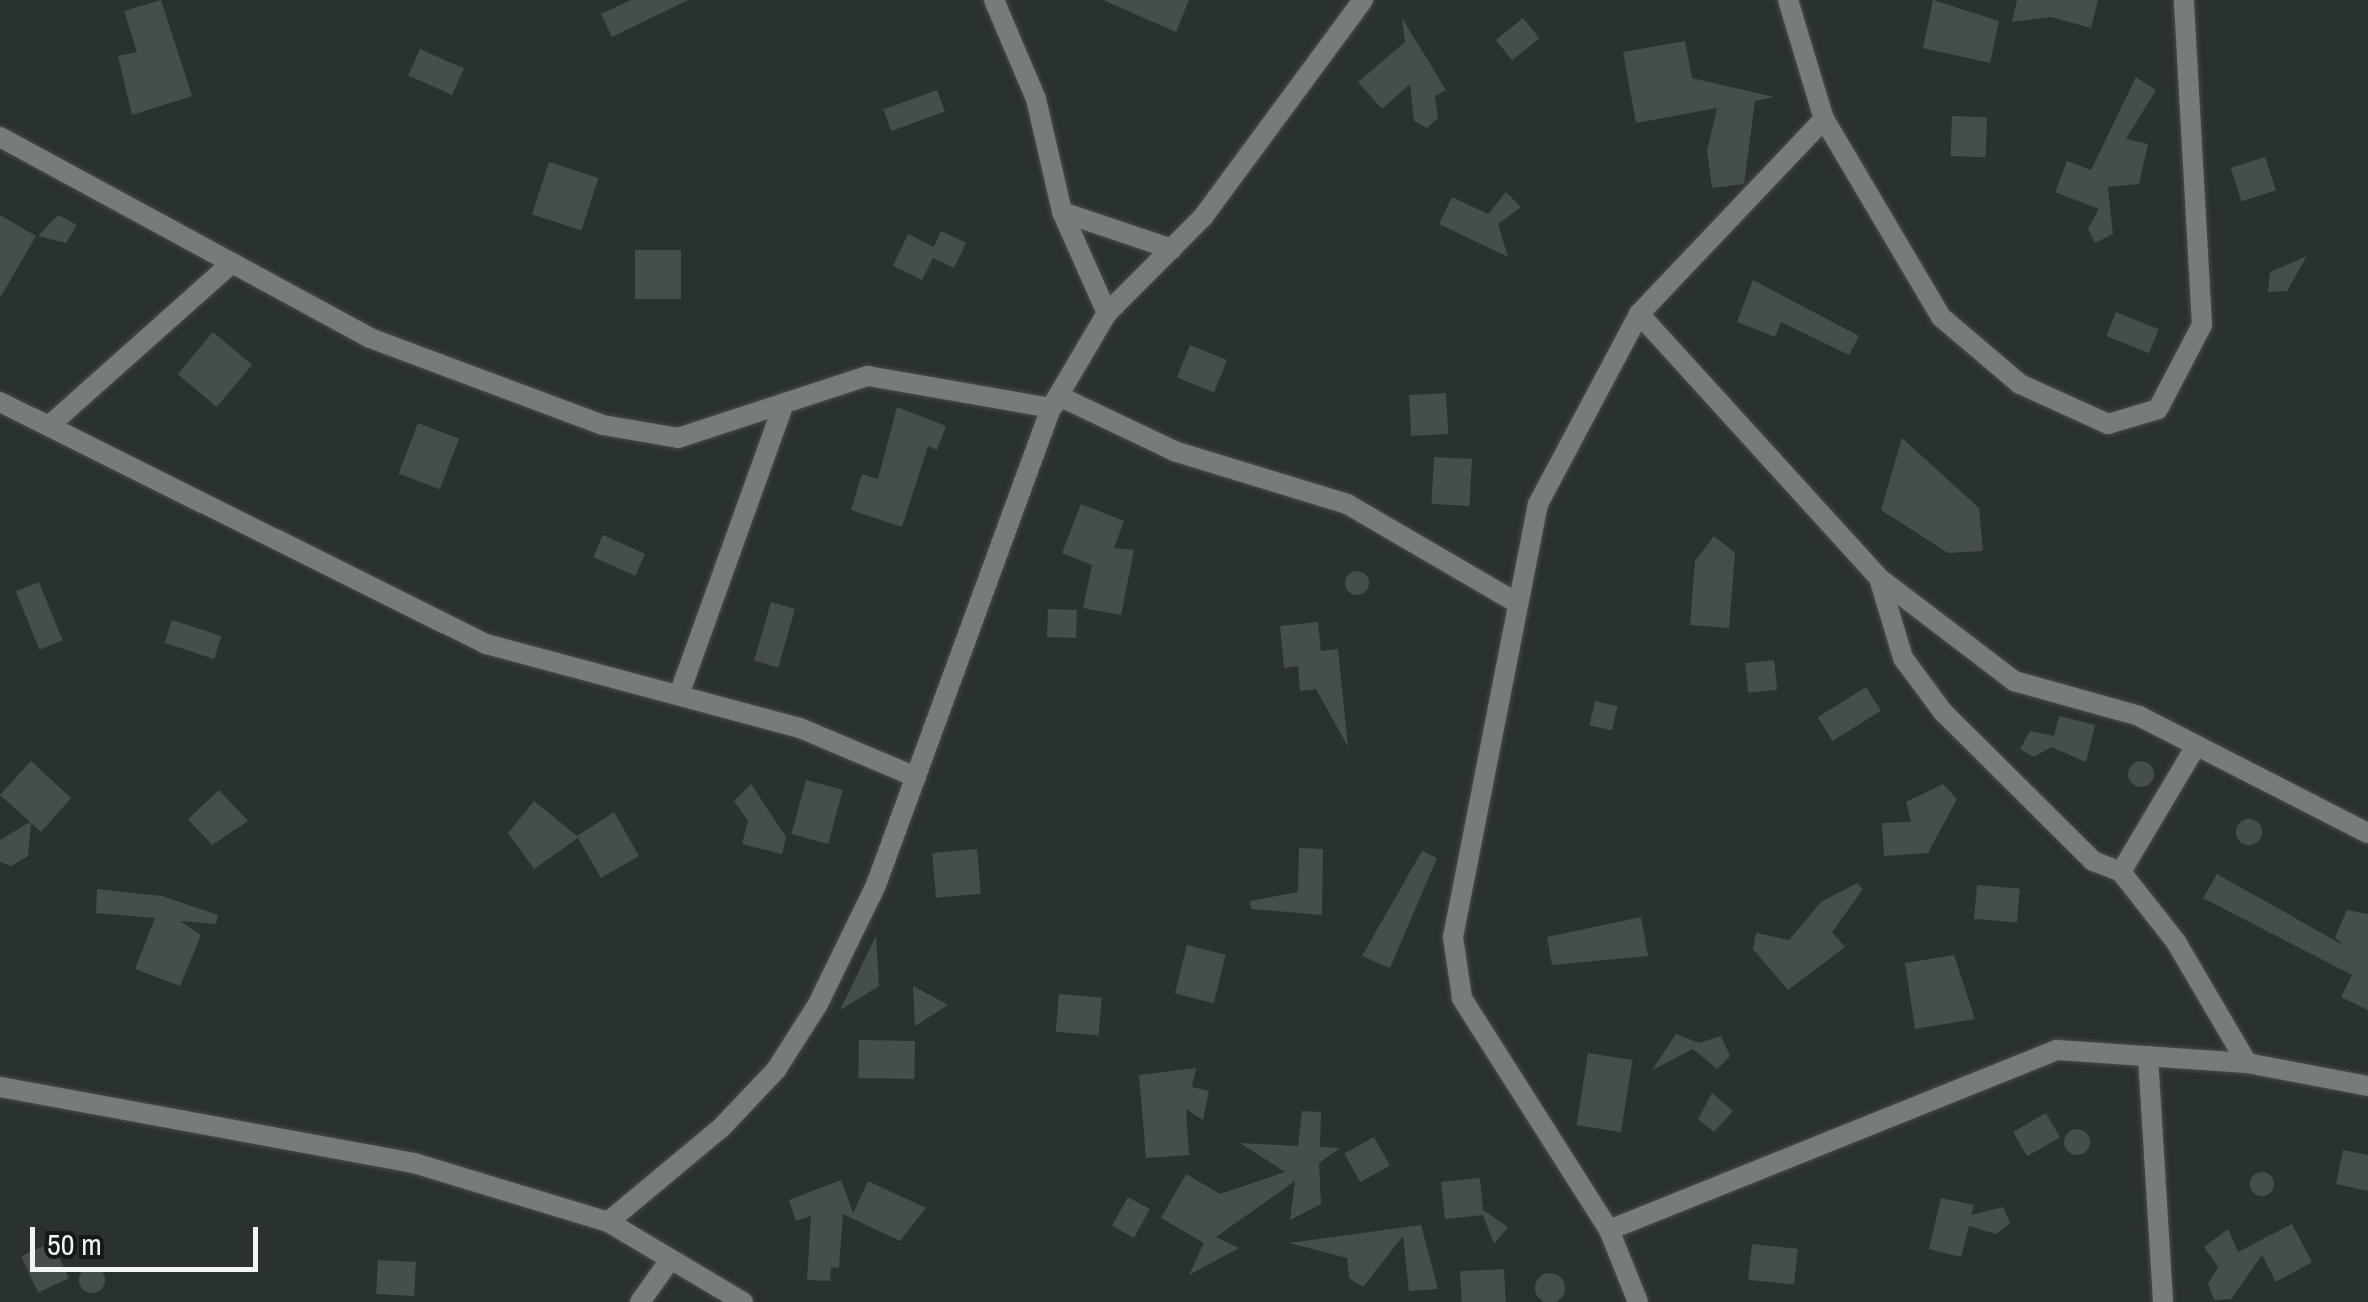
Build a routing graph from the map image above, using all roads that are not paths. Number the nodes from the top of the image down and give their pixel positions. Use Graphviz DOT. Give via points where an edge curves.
graph roads {
  1 [pos="994,0"];
  2 [pos="1363,0"];
  3 [pos="1788,0"];
  4 [pos="2184,0"];
  5 [pos="1824,119"];
  6 [pos="0,137"];
  7 [pos="1062,212"];
  8 [pos="1172,249"];
  9 [pos="232,263"];
  10 [pos="1107,313"];
  11 [pos="1639,314"];
  12 [pos="0,402"];
  13 [pos="784,404"];
  14 [pos="1050,408"];
  15 [pos="50,425"];
  16 [pos="1879,578"];
  17 [pos="1517,603"];
  18 [pos="680,692"];
  19 [pos="2194,749"];
  20 [pos="916,778"];
  21 [pos="2368,833"];
  22 [pos="2120,872"];
  23 [pos="2148,1056"];
  24 [pos="2247,1062"];
  25 [pos="2368,1086"];
  26 [pos="0,1087"];
  27 [pos="608,1222"];
  28 [pos="1609,1230"];
  29 [pos="670,1260"];
  30 [pos="640,1302"];
  31 [pos="743,1302"];
  32 [pos="1638,1302"];
  33 [pos="2163,1302"];
  1 -- 7 [label="street" via="1036,99"];
  2 -- 8 [label="street"];
  3 -- 5 [label="street"];
  4 -- 5 [label="street" via="2205,296 2181,380 2144,419 2088,420 1980,355 1930,301"];
  5 -- 11 [label="street"];
  6 -- 9 [label="street"];
  7 -- 8 [label="street"];
  7 -- 10 [label="street"];
  8 -- 10 [label="street"];
  9 -- 13 [label="street" via="370,338 622,430 678,438"];
  9 -- 15 [label="street"];
  10 -- 14 [label="street"];
  11 -- 16 [label="street"];
  11 -- 17 [label="street" via="1538,504"];
  12 -- 15 [label="street"];
  13 -- 14 [label="street" via="868,376"];
  13 -- 18 [label="street"];
  14 -- 17 [label="street" via="1061,397 1174,452 1347,504"];
  14 -- 20 [label="street"];
  15 -- 18 [label="street" via="486,644"];
  16 -- 19 [label="street" via="1995,671 2140,716"];
  16 -- 22 [label="street" via="1903,658 1943,712 2093,861"];
  17 -- 28 [label="street" via="1451,967"];
  18 -- 20 [label="street" via="800,728"];
  19 -- 21 [label="street"];
  19 -- 22 [label="street"];
  20 -- 27 [label="street" via="876,886 776,1070"];
  22 -- 24 [label="street" via="2176,942"];
  23 -- 24 [label="street"];
  23 -- 28 [label="street" via="2023,1058"];
  23 -- 33 [label="street"];
  24 -- 25 [label="street"];
  26 -- 27 [label="street" via="414,1164"];
  27 -- 29 [label="street"];
  28 -- 32 [label="street"];
  29 -- 30 [label="street"];
  29 -- 31 [label="street"];
}
